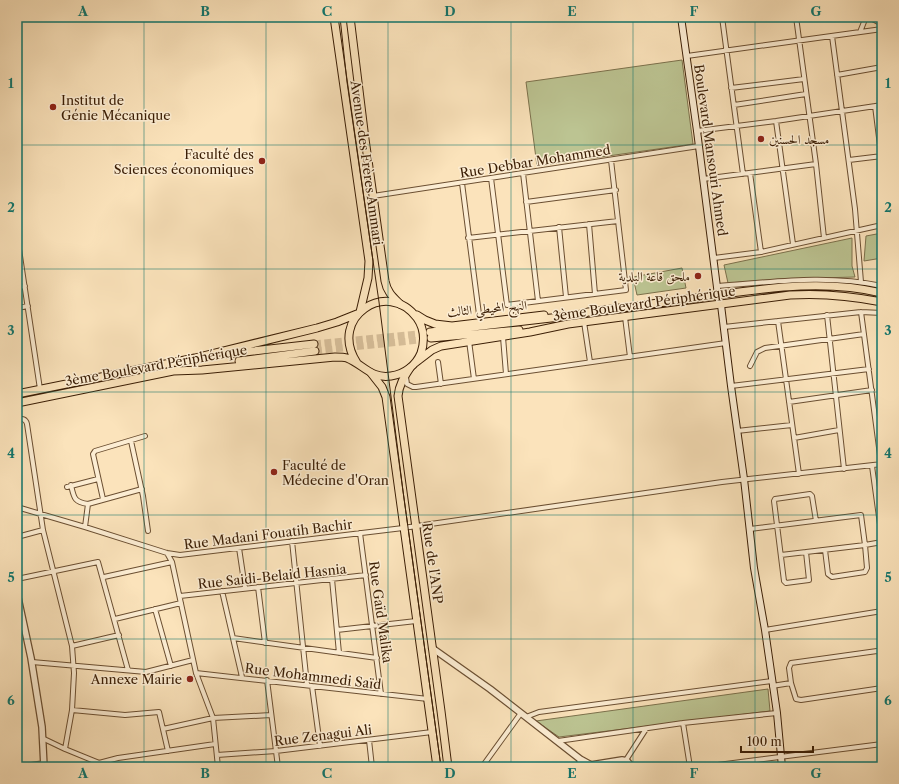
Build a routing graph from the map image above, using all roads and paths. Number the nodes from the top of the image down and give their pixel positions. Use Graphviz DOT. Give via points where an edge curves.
graph roads {
  1 [pos="334,17"];
  2 [pos="350,17"];
  3 [pos="681,17"];
  4 [pos="722,17"];
  5 [pos="796,17"];
  6 [pos="868,17"];
  7 [pos="882,24"];
  8 [pos="882,29"];
  9 [pos="860,32"];
  10 [pos="832,36"];
  11 [pos="799,40"];
  12 [pos="726,50"];
  13 [pos="687,56"];
  14 [pos="882,67"];
  15 [pos="837,75"];
  16 [pos="804,79"];
  17 [pos="732,88"];
  18 [pos="806,94"];
  19 [pos="734,105"];
  20 [pos="882,105"];
  21 [pos="875,106"];
  22 [pos="842,111"];
  23 [pos="809,116"];
  24 [pos="776,121"];
  25 [pos="736,126"];
  26 [pos="697,131"];
  27 [pos="699,146"];
  28 [pos="882,158"];
  29 [pos="612,160"];
  30 [pos="849,160"];
  31 [pos="816,164"];
  32 [pos="783,168"];
  33 [pos="522,173"];
  34 [pos="750,173"];
  35 [pos="743,174"];
  36 [pos="491,178"];
  37 [pos="703,179"];
  38 [pos="462,182"];
  39 [pos="616,190"];
  40 [pos="373,196"];
  41 [pos="526,202"];
  42 [pos="618,221"];
  43 [pos="589,224"];
  44 [pos="882,225"];
  45 [pos="559,227"];
  46 [pos="858,230"];
  47 [pos="529,231"];
  48 [pos="498,234"];
  49 [pos="17,236"];
  50 [pos="468,238"];
  51 [pos="824,238"];
  52 [pos="793,244"];
  53 [pos="18,248"];
  54 [pos="761,252"];
  55 [pos="714,258"];
  56 [pos="20,268"];
  57 [pos="861,282"];
  58 [pos="25,286"];
  59 [pos="718,286"];
  60 [pos="882,286"];
  61 [pos="17,287"];
  62 [pos="882,293"];
  63 [pos="595,294"];
  64 [pos="718,295"];
  65 [pos="566,297"];
  66 [pos="538,301"];
  67 [pos="882,302"];
  68 [pos="400,304"];
  69 [pos="721,305"];
  70 [pos="28,306"];
  71 [pos="17,308"];
  72 [pos="588,312"];
  73 [pos="861,312"];
  74 [pos="882,312"];
  75 [pos="359,313"];
  76 [pos="414,313"];
  77 [pos="827,316"];
  78 [pos="625,317"];
  79 [pos="778,321"];
  80 [pos="480,322"];
  81 [pos="584,322"];
  82 [pos="555,326"];
  83 [pos="724,328"];
  84 [pos="864,334"];
  85 [pos="431,336"];
  86 [pos="503,337"];
  87 [pos="829,339"];
  88 [pos="469,341"];
  89 [pos="726,343"];
  90 [pos="782,346"];
  91 [pos="630,357"];
  92 [pos="195,358"];
  93 [pos="438,362"];
  94 [pos="590,362"];
  95 [pos="357,363"];
  96 [pos="413,365"];
  97 [pos="750,366"];
  98 [pos="869,369"];
  99 [pos="174,371"];
  100 [pos="371,373"];
  101 [pos="407,373"];
  102 [pos="506,374"];
  103 [pos="832,374"];
  104 [pos="474,379"];
  105 [pos="786,379"];
  106 [pos="441,384"];
  107 [pos="731,386"];
  108 [pos="40,389"];
  109 [pos="872,390"];
  110 [pos="17,394"];
  111 [pos="835,395"];
  112 [pos="48,396"];
  113 [pos="789,402"];
  114 [pos="17,403"];
  115 [pos="17,407"];
  116 [pos="17,419"];
  117 [pos="792,425"];
  118 [pos="839,430"];
  119 [pos="737,431"];
  120 [pos="145,436"];
  121 [pos="794,438"];
  122 [pos="131,441"];
  123 [pos="882,464"];
  124 [pos="872,466"];
  125 [pos="844,469"];
  126 [pos="882,470"];
  127 [pos="799,474"];
  128 [pos="98,479"];
  129 [pos="744,479"];
  130 [pos="142,489"];
  131 [pos="103,499"];
  132 [pos="88,504"];
  133 [pos="17,507"];
  134 [pos="40,514"];
  135 [pos="816,521"];
  136 [pos="776,526"];
  137 [pos="85,527"];
  138 [pos="409,527"];
  139 [pos="750,529"];
  140 [pos="43,530"];
  141 [pos="148,531"];
  142 [pos="360,533"];
  143 [pos="17,537"];
  144 [pos="882,539"];
  145 [pos="292,541"];
  146 [pos="882,542"];
  147 [pos="865,545"];
  148 [pos="239,548"];
  149 [pos="825,550"];
  150 [pos="806,552"];
  151 [pos="167,553"];
  152 [pos="781,555"];
  153 [pos="172,562"];
  154 [pos="54,572"];
  155 [pos="366,575"];
  156 [pos="104,577"];
  157 [pos="17,579"];
  158 [pos="332,579"];
  159 [pos="295,583"];
  160 [pos="258,587"];
  161 [pos="245,588"];
  162 [pos="222,591"];
  163 [pos="17,593"];
  164 [pos="180,596"];
  165 [pos="181,602"];
  166 [pos="155,609"];
  167 [pos="882,611"];
  168 [pos="115,619"];
  169 [pos="416,621"];
  170 [pos="372,626"];
  171 [pos="337,630"];
  172 [pos="765,630"];
  173 [pos="119,635"];
  174 [pos="233,638"];
  175 [pos="265,643"];
  176 [pos="72,646"];
  177 [pos="303,648"];
  178 [pos="432,648"];
  179 [pos="882,652"];
  180 [pos="339,653"];
  181 [pos="377,658"];
  182 [pos="193,660"];
  183 [pos="32,662"];
  184 [pos="74,666"];
  185 [pos="171,666"];
  186 [pos="128,670"];
  187 [pos="196,673"];
  188 [pos="242,677"];
  189 [pos="267,680"];
  190 [pos="772,683"];
  191 [pos="791,683"];
  192 [pos="309,685"];
  193 [pos="882,688"];
  194 [pos="381,694"];
  195 [pos="428,699"];
  196 [pos="72,710"];
  197 [pos="776,713"];
  198 [pos="271,715"];
  199 [pos="524,715"];
  200 [pos="213,718"];
  201 [pos="683,723"];
  202 [pos="163,729"];
  203 [pos="646,729"];
  204 [pos="432,732"];
  205 [pos="42,737"];
  206 [pos="369,740"];
  207 [pos="558,741"];
  208 [pos="215,744"];
  209 [pos="882,744"];
  210 [pos="320,746"];
  211 [pos="65,749"];
  212 [pos="168,751"];
  213 [pos="276,751"];
  214 [pos="217,755"];
  215 [pos="781,758"];
  216 [pos="580,759"];
  217 [pos="626,760"];
  218 [pos="99,762"];
  219 [pos="44,766"];
  220 [pos="589,766"];
  221 [pos="25,767"];
  222 [pos="109,767"];
  223 [pos="218,767"];
  224 [pos="278,767"];
  225 [pos="372,767"];
  226 [pos="437,767"];
  227 [pos="448,767"];
  228 [pos="482,767"];
  229 [pos="581,767"];
  230 [pos="632,767"];
  231 [pos="690,767"];
  232 [pos="702,767"];
  233 [pos="782,767"];
  1 -- 75 [label="main road, Avenue des Frères Ammari" via="369,261 368,278"];
  2 -- 40 [label="main road, Avenue des Frères Ammari"];
  3 -- 13 [label="main road, Boulevard Mansouri Ahmed"];
  4 -- 12 [label="street"];
  5 -- 11 [label="street"];
  6 -- 7 [label="street"];
  6 -- 9 [label="street"];
  8 -- 9 [label="street"];
  9 -- 10 [label="street"];
  10 -- 11 [label="street"];
  10 -- 15 [label="street"];
  11 -- 12 [label="street"];
  11 -- 16 [label="street"];
  12 -- 13 [label="street"];
  12 -- 17 [label="street"];
  13 -- 26 [label="main road, Boulevard Mansouri Ahmed"];
  14 -- 15 [label="street"];
  15 -- 22 [label="street"];
  16 -- 17 [label="street"];
  16 -- 18 [label="street"];
  17 -- 19 [label="street"];
  18 -- 19 [label="street"];
  18 -- 23 [label="street"];
  19 -- 25 [label="street"];
  20 -- 21 [label="street"];
  21 -- 22 [label="street"];
  21 -- 28 [label="street"];
  22 -- 23 [label="street"];
  22 -- 30 [label="street"];
  23 -- 24 [label="street"];
  23 -- 31 [label="street"];
  24 -- 25 [label="street"];
  24 -- 32 [label="street"];
  25 -- 26 [label="street"];
  25 -- 35 [label="street"];
  26 -- 27 [label="main road, Boulevard Mansouri Ahmed"];
  27 -- 29 [label="street, Rue Debbar Mohammed"];
  27 -- 37 [label="main road, Boulevard Mansouri Ahmed"];
  28 -- 30 [label="street"];
  29 -- 33 [label="street, Rue Debbar Mohammed"];
  29 -- 39 [label="street"];
  30 -- 46 [label="street"];
  31 -- 32 [label="street"];
  31 -- 51 [label="street"];
  32 -- 34 [label="street"];
  32 -- 52 [label="street"];
  33 -- 36 [label="street, Rue Debbar Mohammed"];
  33 -- 41 [label="street"];
  34 -- 35 [label="street"];
  34 -- 54 [label="street"];
  35 -- 37 [label="street"];
  36 -- 38 [label="street, Rue Debbar Mohammed"];
  36 -- 48 [label="street"];
  37 -- 55 [label="main road, Boulevard Mansouri Ahmed"];
  38 -- 40 [label="street, Rue Debbar Mohammed"];
  38 -- 50 [label="street"];
  39 -- 41 [label="street"];
  39 -- 42 [label="street"];
  40 -- 68 [label="main road, Avenue des Frères Ammari" via="386,288"];
  41 -- 47 [label="street"];
  42 -- 43 [label="street"];
  42 -- 63 [label="street" via="626,290"];
  43 -- 45 [label="street"];
  43 -- 63 [label="street"];
  44 -- 46 [label="street"];
  45 -- 47 [label="street"];
  45 -- 65 [label="street"];
  46 -- 51 [label="street"];
  46 -- 57 [label="street"];
  47 -- 48 [label="street"];
  47 -- 66 [label="street"];
  48 -- 50 [label="street"];
  48 -- 66 [label="street" via="507,305"];
  49 -- 53 [label="street"];
  50 -- 80 [label="street"];
  51 -- 52 [label="street"];
  52 -- 54 [label="street"];
  53 -- 56 [label="street"];
  54 -- 55 [label="street"];
  55 -- 59 [label="main road, Boulevard Mansouri Ahmed"];
  56 -- 58 [label="street"];
  57 -- 59 [label="street" via="807,279"];
  57 -- 60 [label="street"];
  58 -- 61 [label="street"];
  58 -- 70 [label="street"];
  59 -- 64 [label="main road, Boulevard Mansouri Ahmed"];
  62 -- 64 [label="main road, 3ème Boulevard Périphérique" via="864,288 824,285"];
  63 -- 65 [label="street"];
  64 -- 72 [label="main road, 3ème Boulevard Périphérique"];
  65 -- 66 [label="street"];
  67 -- 69 [label="main road, 3ème Boulevard Périphérique" via="850,296 811,294"];
  68 -- 75 [label="main road" via="379,302"];
  68 -- 76 [label="main road"];
  69 -- 78 [label="main road, 3ème Boulevard Périphérique"];
  69 -- 83 [label="main road"];
  70 -- 71 [label="street"];
  70 -- 108 [label="street"];
  72 -- 80 [label="main road, النهج المحيطي الثالث" via="579,310"];
  72 -- 85 [label="main road, 3ème Boulevard Périphérique"];
  73 -- 74 [label="street"];
  73 -- 77 [label="street"];
  73 -- 84 [label="street"];
  75 -- 92 [label="main road" via="317,328"];
  75 -- 95 [label="main road" via="353,321 348,338 352,356"];
  76 -- 80 [label="main road, النهج المحيطي الثالث" via="436,324 452,326"];
  76 -- 96 [label="main road" via="420,323 424,340 420,356"];
  77 -- 79 [label="street"];
  77 -- 87 [label="street"];
  78 -- 81 [label="main road, 3ème Boulevard Périphérique"];
  78 -- 91 [label="street"];
  79 -- 83 [label="street"];
  79 -- 90 [label="street"];
  81 -- 82 [label="main road, 3ème Boulevard Périphérique"];
  81 -- 94 [label="street"];
  82 -- 85 [label="main road, النهج المحيطي الثالث"];
  82 -- 86 [label="main road, 3ème Boulevard Périphérique"];
  83 -- 89 [label="main road"];
  84 -- 87 [label="street"];
  84 -- 98 [label="street"];
  86 -- 88 [label="main road, 3ème Boulevard Périphérique"];
  86 -- 102 [label="street"];
  87 -- 90 [label="street"];
  87 -- 103 [label="street"];
  88 -- 96 [label="main road, 3ème Boulevard Périphérique" via="441,346"];
  88 -- 104 [label="street"];
  89 -- 91 [label="street"];
  89 -- 107 [label="main road"];
  90 -- 97 [label="street" via="765,348 757,352"];
  90 -- 105 [label="street"];
  91 -- 94 [label="street"];
  92 -- 99 [label="main road, 3ème Boulevard Périphérique" via="315,347"];
  92 -- 108 [label="main road"];
  93 -- 106 [label="street"];
  94 -- 102 [label="street"];
  95 -- 99 [label="main road" via="335,357"];
  95 -- 100 [label="main road"];
  96 -- 100 [label="main road" via="392,376"];
  96 -- 101 [label="main road, Rue de l'ANP"];
  98 -- 103 [label="street"];
  98 -- 109 [label="street"];
  99 -- 112 [label="main road, 3ème Boulevard Périphérique"];
  100 -- 138 [label="main road, Rue de l'ANP" via="386,397"];
  101 -- 106 [label="street" via="407,384 413,387"];
  101 -- 138 [label="main road, Rue de l'ANP" via="400,384 398,396"];
  102 -- 104 [label="street"];
  103 -- 105 [label="street"];
  103 -- 111 [label="street"];
  104 -- 106 [label="street"];
  105 -- 107 [label="street"];
  105 -- 113 [label="street"];
  107 -- 119 [label="main road"];
  108 -- 110 [label="main road"];
  109 -- 111 [label="street"];
  109 -- 123 [label="street"];
  111 -- 113 [label="street"];
  111 -- 118 [label="street"];
  112 -- 114 [label="main road, 3ème Boulevard Périphérique"];
  112 -- 115 [label="main road, 3ème Boulevard Périphérique"];
  113 -- 117 [label="street"];
  116 -- 134 [label="street" via="25,420 28,424"];
  117 -- 119 [label="street"];
  117 -- 121 [label="street"];
  118 -- 121 [label="street"];
  118 -- 125 [label="street"];
  119 -- 129 [label="main road"];
  120 -- 122 [label="street"];
  121 -- 127 [label="street"];
  122 -- 128 [label="street" via="95,451 93,454"];
  122 -- 130 [label="street"];
  123 -- 124 [label="street, Rue Madani Fouatih Bachir"];
  123 -- 126 [label="street"];
  124 -- 125 [label="street, Rue Madani Fouatih Bachir"];
  124 -- 144 [label="street"];
  125 -- 127 [label="street, Rue Madani Fouatih Bachir"];
  127 -- 129 [label="street, Rue Madani Fouatih Bachir"];
  128 -- 131 [label="street"];
  128 -- 132 [label="street" via="69,486 74,497 81,503"];
  129 -- 138 [label="street, Rue Madani Fouatih Bachir"];
  129 -- 139 [label="main road"];
  130 -- 131 [label="street"];
  130 -- 141 [label="street"];
  131 -- 132 [label="street"];
  132 -- 137 [label="street"];
  133 -- 134 [label="street, Rue Madani Fouatih Bachir"];
  134 -- 137 [label="street, Rue Madani Fouatih Bachir"];
  134 -- 140 [label="street"];
  135 -- 136 [label="street"];
  135 -- 136 [label="street" via="810,494 775,499"];
  135 -- 147 [label="street" via="861,515"];
  136 -- 139 [label="street"];
  136 -- 152 [label="street"];
  137 -- 151 [label="street, Rue Madani Fouatih Bachir"];
  138 -- 142 [label="street, Rue Madani Fouatih Bachir"];
  138 -- 169 [label="main road, Rue de l'ANP"];
  138 -- 178 [label="main road, Rue de l'ANP"];
  139 -- 172 [label="main road"];
  140 -- 143 [label="street"];
  140 -- 154 [label="street"];
  142 -- 145 [label="street, Rue Madani Fouatih Bachir"];
  142 -- 155 [label="street, Rue Gaïd Malika"];
  145 -- 148 [label="street, Rue Madani Fouatih Bachir"];
  145 -- 159 [label="street"];
  146 -- 147 [label="street"];
  147 -- 149 [label="street"];
  147 -- 149 [label="street" via="866,570 832,577 828,574"];
  148 -- 151 [label="street, Rue Madani Fouatih Bachir" via="180,555"];
  148 -- 161 [label="street"];
  149 -- 150 [label="street"];
  150 -- 152 [label="street"];
  150 -- 152 [label="street" via="809,580 786,583"];
  151 -- 153 [label="street"];
  153 -- 156 [label="street"];
  153 -- 164 [label="street"];
  154 -- 156 [label="street" via="98,562"];
  154 -- 157 [label="street"];
  154 -- 176 [label="street"];
  155 -- 158 [label="street, Rue Saidi-Belaid Hasnia"];
  155 -- 170 [label="street, Rue Gaïd Malika"];
  156 -- 168 [label="street"];
  158 -- 159 [label="street, Rue Saidi-Belaid Hasnia"];
  158 -- 171 [label="street"];
  159 -- 160 [label="street, Rue Saidi-Belaid Hasnia"];
  159 -- 177 [label="street"];
  160 -- 161 [label="street, Rue Saidi-Belaid Hasnia"];
  160 -- 175 [label="street"];
  161 -- 162 [label="street, Rue Saidi-Belaid Hasnia"];
  162 -- 164 [label="street, Rue Saidi-Belaid Hasnia"];
  162 -- 174 [label="street"];
  163 -- 183 [label="street"];
  164 -- 165 [label="street"];
  165 -- 166 [label="street"];
  165 -- 182 [label="street"];
  166 -- 168 [label="street"];
  166 -- 185 [label="street"];
  167 -- 172 [label="street"];
  168 -- 173 [label="street"];
  169 -- 170 [label="street"];
  169 -- 195 [label="main road, Rue de l'ANP"];
  170 -- 171 [label="street"];
  170 -- 181 [label="street, Rue Gaïd Malika"];
  171 -- 180 [label="street"];
  172 -- 190 [label="main road"];
  173 -- 176 [label="street"];
  173 -- 186 [label="street"];
  174 -- 175 [label="street"];
  174 -- 188 [label="street"];
  175 -- 177 [label="street"];
  176 -- 184 [label="street"];
  177 -- 180 [label="street"];
  177 -- 192 [label="street"];
  178 -- 199 [label="street"];
  178 -- 227 [label="main road, Rue de l'ANP"];
  179 -- 191 [label="street" via="791,663"];
  180 -- 181 [label="street"];
  181 -- 194 [label="street, Rue Gaïd Malika"];
  182 -- 185 [label="street"];
  182 -- 187 [label="street"];
  183 -- 184 [label="street"];
  183 -- 205 [label="street"];
  184 -- 186 [label="street"];
  184 -- 196 [label="street"];
  185 -- 186 [label="street" via="146,672"];
  187 -- 188 [label="street, Rue Mohammedi Saïd"];
  187 -- 200 [label="street"];
  188 -- 189 [label="street, Rue Mohammedi Saïd"];
  189 -- 192 [label="street, Rue Mohammedi Saïd"];
  189 -- 198 [label="street"];
  190 -- 191 [label="street"];
  190 -- 197 [label="main road"];
  190 -- 199 [label="street"];
  191 -- 193 [label="street" via="796,699 801,700"];
  192 -- 194 [label="street, Rue Mohammedi Saïd"];
  192 -- 210 [label="street"];
  194 -- 195 [label="street, Rue Mohammedi Saïd"];
  195 -- 204 [label="main road, Rue de l'ANP"];
  196 -- 202 [label="street" via="124,715 158,711"];
  196 -- 211 [label="street"];
  197 -- 201 [label="street"];
  197 -- 215 [label="main road"];
  198 -- 200 [label="street"];
  198 -- 213 [label="street"];
  199 -- 207 [label="street"];
  199 -- 228 [label="street"];
  200 -- 202 [label="street"];
  200 -- 208 [label="street"];
  201 -- 203 [label="street"];
  201 -- 231 [label="street"];
  202 -- 212 [label="street"];
  203 -- 207 [label="street"];
  203 -- 217 [label="street"];
  204 -- 206 [label="street, Rue Zenagui Ali"];
  204 -- 226 [label="main road, Rue de l'ANP"];
  205 -- 211 [label="street"];
  205 -- 219 [label="street"];
  206 -- 210 [label="street, Rue Zenagui Ali"];
  206 -- 225 [label="street"];
  207 -- 216 [label="street"];
  208 -- 212 [label="street"];
  208 -- 214 [label="street"];
  209 -- 215 [label="street"];
  210 -- 213 [label="street, Rue Zenagui Ali"];
  211 -- 218 [label="street"];
  212 -- 218 [label="street"];
  213 -- 214 [label="street, Rue Zenagui Ali"];
  213 -- 224 [label="street"];
  214 -- 223 [label="street"];
  215 -- 232 [label="street"];
  215 -- 233 [label="main road"];
  216 -- 220 [label="street"];
  216 -- 229 [label="street"];
  217 -- 220 [label="street"];
  217 -- 230 [label="street"];
  218 -- 222 [label="street"];
  219 -- 221 [label="street"];
}
